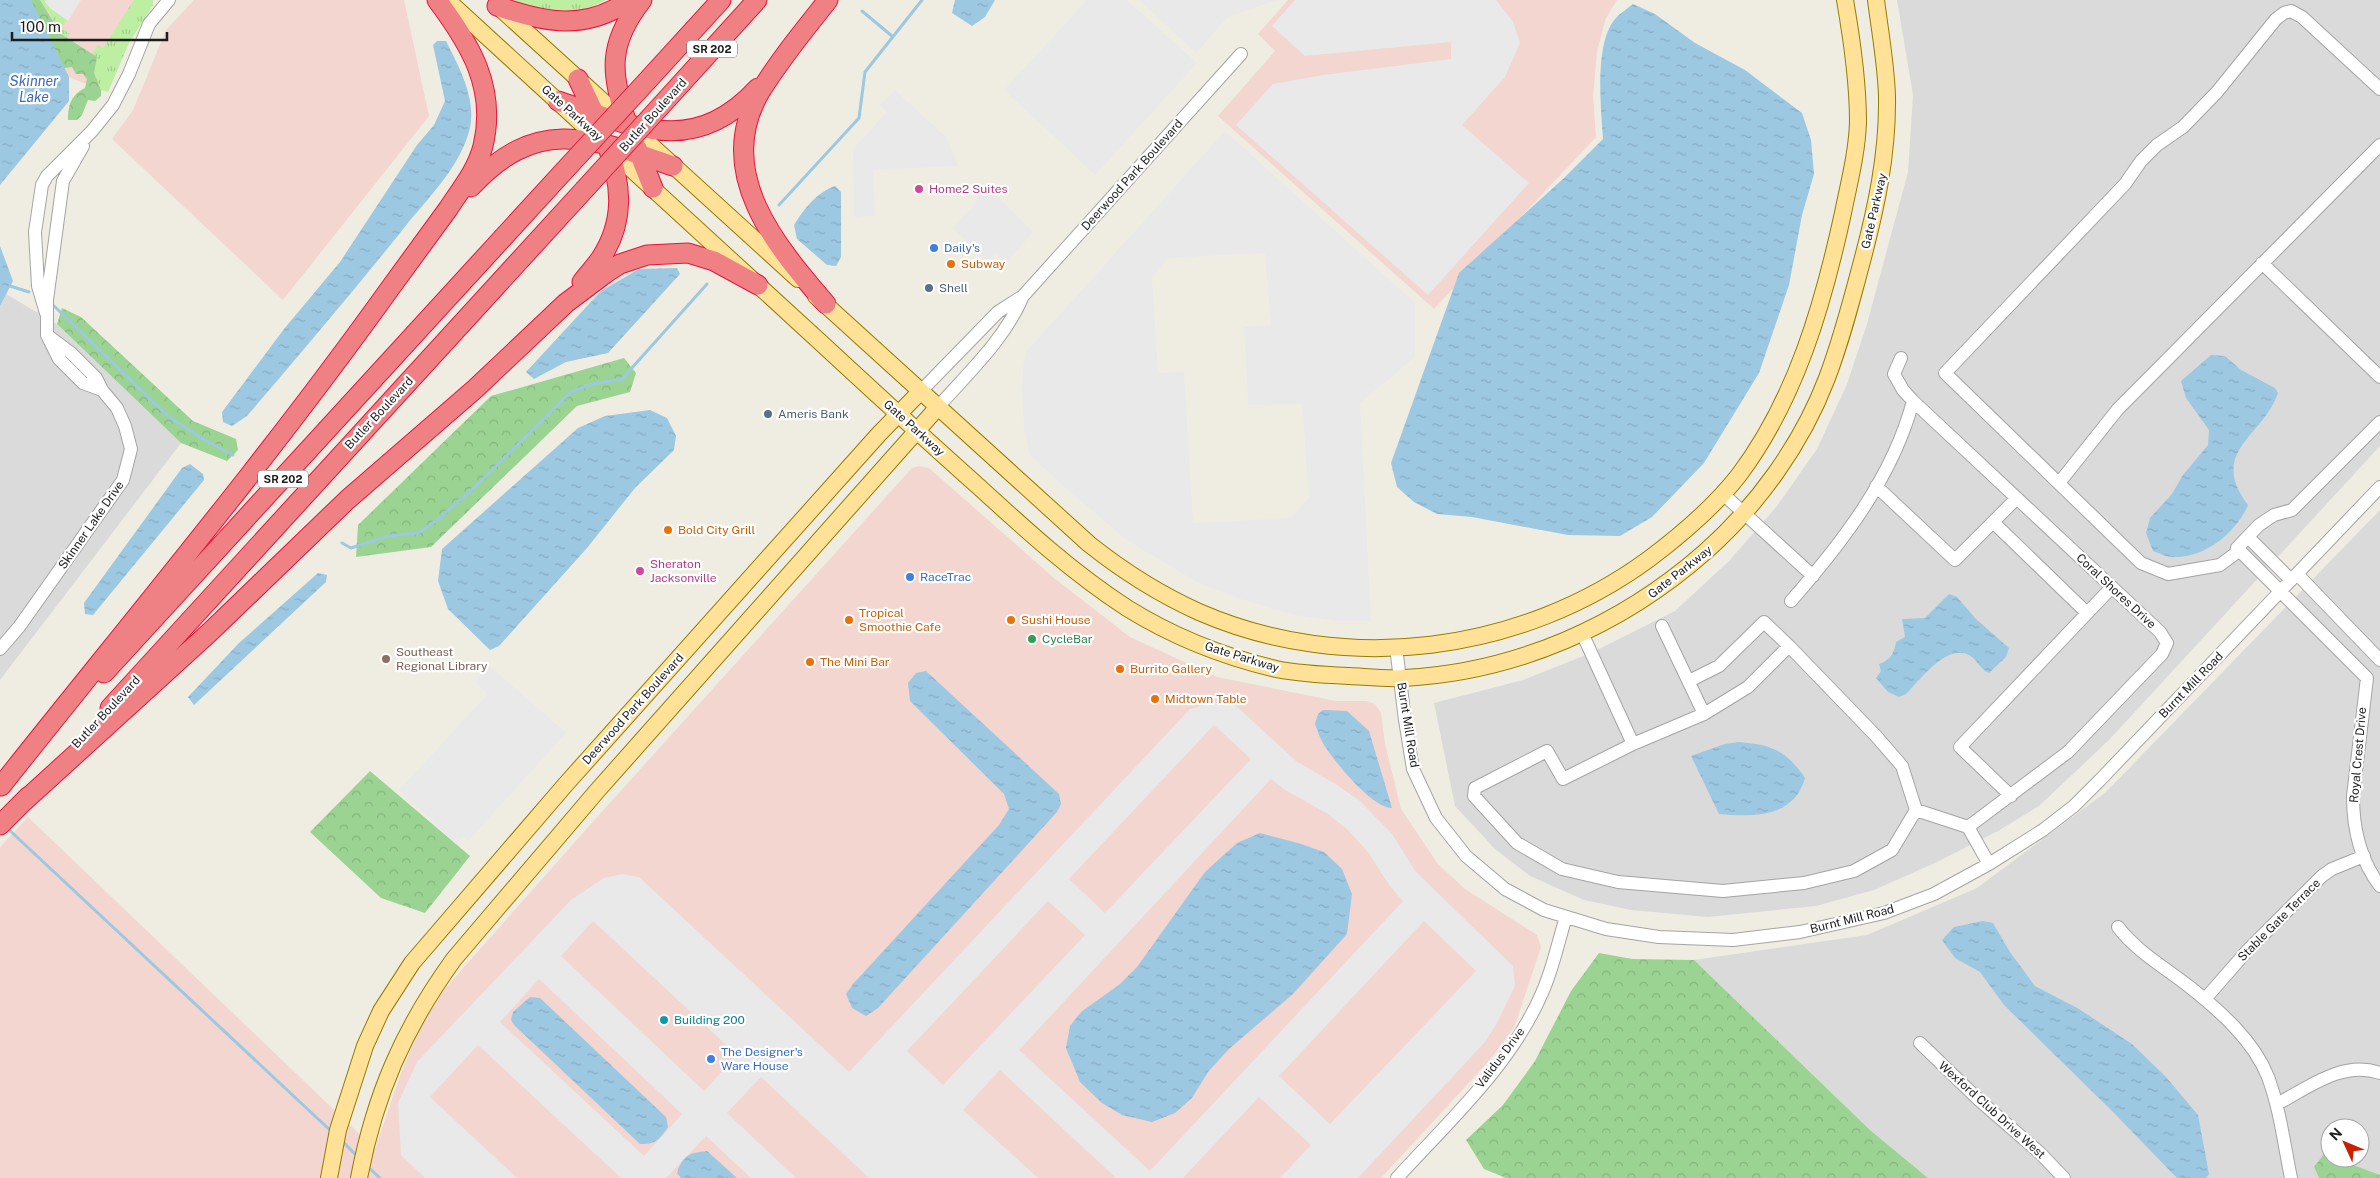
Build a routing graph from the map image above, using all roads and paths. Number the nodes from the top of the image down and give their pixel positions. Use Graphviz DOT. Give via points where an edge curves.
graph roads {
  1 [pos="169,0"];
  2 [pos="436,0"];
  3 [pos="447,0"];
  4 [pos="630,0"];
  5 [pos="642,0"];
  6 [pos="721,0"];
  7 [pos="757,0"];
  8 [pos="828,0"];
  9 [pos="1845,0"];
  10 [pos="1876,0"];
  11 [pos="494,3"];
  12 [pos="788,50"];
  13 [pos="1241,54"];
  14 [pos="578,79"];
  15 [pos="2380,89"];
  16 [pos="558,101"];
  17 [pos="594,113"];
  18 [pos="627,124"];
  19 [pos="92,131"];
  20 [pos="2380,145"];
  21 [pos="607,146"];
  22 [pos="640,155"];
  23 [pos="673,166"];
  24 [pos="653,188"];
  25 [pos="36,218"];
  26 [pos="58,222"];
  27 [pos="437,225"];
  28 [pos="2262,263"];
  29 [pos="758,285"];
  30 [pos="1023,296"];
  31 [pos="566,303"];
  32 [pos="826,304"];
  33 [pos="46,314"];
  34 [pos="1900,358"];
  35 [pos="2380,377"];
  36 [pos="921,391"];
  37 [pos="1913,401"];
  38 [pos="938,407"];
  39 [pos="898,414"];
  40 [pos="2380,422"];
  41 [pos="916,431"];
  42 [pos="2059,482"];
  43 [pos="1876,486"];
  44 [pos="2380,487"];
  45 [pos="1722,493"];
  46 [pos="2017,498"];
  47 [pos="1744,513"];
  48 [pos="801,522"];
  49 [pos="1994,523"];
  50 [pos="2248,537"];
  51 [pos="2237,548"];
  52 [pos="797,565"];
  53 [pos="1813,576"];
  54 [pos="2294,577"];
  55 [pos="2112,587"];
  56 [pos="2281,591"];
  57 [pos="1791,601"];
  58 [pos="2087,613"];
  59 [pos="2339,618"];
  60 [pos="1662,626"];
  61 [pos="1582,633"];
  62 [pos="2324,634"];
  63 [pos="2361,641"];
  64 [pos="1789,646"];
  65 [pos="1396,647"];
  66 [pos="0,649"];
  67 [pos="2346,656"];
  68 [pos="2380,660"];
  69 [pos="2380,666"];
  70 [pos="2367,678"];
  71 [pos="1400,679"];
  72 [pos="1689,681"];
  73 [pos="1704,714"];
  74 [pos="1633,744"];
  75 [pos="0,786"];
  76 [pos="2012,796"];
  77 [pos="21,804"];
  78 [pos="1916,810"];
  79 [pos="0,825"];
  80 [pos="1968,827"];
  81 [pos="2364,856"];
  82 [pos="1989,864"];
  83 [pos="2380,886"];
  84 [pos="1566,916"];
  85 [pos="2118,927"];
  86 [pos="2205,999"];
  87 [pos="1920,1043"];
  88 [pos="2380,1073"];
  89 [pos="2277,1104"];
  90 [pos="329,1178"];
  91 [pos="360,1178"];
  92 [pos="1397,1178"];
  93 [pos="2064,1178"];
  94 [pos="2291,1178"];
  1 -- 19 [label="street, Skinner Lake Drive" via="148,24 113,106"];
  2 -- 27 [label="highway" via="476,59 486,119 475,168"];
  3 -- 16 [label="main road, Gate Parkway"];
  4 -- 11 [label="highway" via="613,11 568,21 537,19"];
  5 -- 18 [label="highway" via="626,23 615,62 614,78"];
  6 -- 75 [label="highway, SR 202, bridge"];
  7 -- 77 [label="highway, Butler Boulevard / SR 202, bridge"];
  8 -- 12 [label="highway"];
  9 -- 45 [label="main road" via="1858,125 1854,162 1838,236 1803,359 1785,399 1739,474"];
  10 -- 47 [label="main road, Gate Parkway" via="1887,94 1884,168 1872,226 1826,383 1780,466"];
  11 -- 14 [label="main road"];
  12 -- 18 [label="highway" via="746,100 716,121 680,132 663,132"];
  12 -- 32 [label="highway" via="750,114 745,144 747,178 768,232"];
  13 -- 30 [label="street, Deerwood Park Boulevard"];
  14 -- 17 [label="highway"];
  14 -- 18 [label="main road"];
  15 -- 42 [label="street" via="2302,17 2291,11 2284,13 2263,32 2250,54 2217,92 2183,127 2141,161 2125,184 1945,373"];
  16 -- 17 [label="highway"];
  16 -- 21 [label="main road, Gate Parkway"];
  17 -- 18 [label="highway"];
  17 -- 21 [label="highway"];
  18 -- 22 [label="highway"];
  18 -- 23 [label="main road"];
  19 -- 25 [label="street, Skinner Lake Drive" via="47,176 38,196"];
  19 -- 26 [label="street, Skinner Lake Drive" via="63,180"];
  20 -- 28 [label="street"];
  21 -- 22 [label="highway"];
  21 -- 24 [label="main road, Gate Parkway"];
  21 -- 27 [label="highway" via="556,138 521,147 491,166"];
  21 -- 31 [label="highway" via="620,188 614,227 601,258"];
  22 -- 23 [label="highway"];
  22 -- 24 [label="highway"];
  23 -- 32 [label="main road"];
  24 -- 29 [label="main road, Gate Parkway"];
  25 -- 26 [label="street"];
  25 -- 33 [label="street, Skinner Lake Drive" via="38,286"];
  26 -- 33 [label="street, Skinner Lake Drive"];
  27 -- 75 [label="highway" via="323,381"];
  28 -- 35 [label="street"];
  28 -- 42 [label="street" via="2118,409"];
  29 -- 31 [label="highway" via="700,256 660,253 620,264"];
  29 -- 39 [label="main road, Gate Parkway"];
  30 -- 36 [label="street, Deerwood Park Boulevard" via="998,312"];
  30 -- 38 [label="street, Deerwood Park Boulevard" via="1001,335"];
  31 -- 77 [label="highway" via="475,389 347,500 210,632"];
  32 -- 36 [label="main road"];
  33 -- 66 [label="street, Skinner Lake Drive" via="47,335 96,378 125,426 131,449 123,480"];
  34 -- 37 [label="street, Coral Shores Drive" via="1894,374"];
  36 -- 38 [label="main road"];
  36 -- 39 [label="main road, Deerwood Park Boulevard"];
  37 -- 43 [label="street" via="1908,419"];
  37 -- 46 [label="street, Coral Shores Drive"];
  38 -- 41 [label="main road, Deerwood Park Boulevard"];
  38 -- 65 [label="main road" via="1089,544 1167,596 1220,620 1272,636 1330,646"];
  39 -- 41 [label="main road, Gate Parkway"];
  39 -- 48 [label="main road, Deerwood Park Boulevard"];
  40 -- 50 [label="street" via="2292,510 2274,515"];
  41 -- 52 [label="main road, Deerwood Park Boulevard"];
  41 -- 71 [label="main road, Gate Parkway" via="1083,578 1162,628 1196,643 1276,669"];
  42 -- 51 [label="street" via="2141,563 2168,574 2220,565 2236,553"];
  43 -- 49 [label="street" via="1955,560"];
  43 -- 53 [label="street" via="1830,557"];
  44 -- 54 [label="street, Burnt Mill Road"];
  45 -- 47 [label="street"];
  45 -- 65 [label="main road" via="1686,530 1658,552 1629,574 1582,601 1549,615 1475,637 1428,646"];
  46 -- 49 [label="street"];
  46 -- 55 [label="street, Coral Shores Drive"];
  47 -- 53 [label="street"];
  47 -- 61 [label="main road, Gate Parkway" via="1721,538 1665,586"];
  48 -- 52 [label="main road" via="805,539"];
  48 -- 90 [label="main road, Deerwood Park Boulevard" via="425,947 381,1011 365,1046 338,1130"];
  49 -- 58 [label="street"];
  50 -- 51 [label="street"];
  50 -- 54 [label="street"];
  51 -- 56 [label="street"];
  52 -- 91 [label="main road, Deerwood Park Boulevard" via="591,798 435,984 409,1028 387,1076 371,1125"];
  53 -- 57 [label="street"];
  54 -- 56 [label="street, Burnt Mill Road"];
  54 -- 59 [label="street"];
  55 -- 58 [label="street"];
  55 -- 76 [label="street, Coral Shores Drive" via="2160,632 2167,643 2162,654 2068,752"];
  56 -- 62 [label="street"];
  56 -- 82 [label="street, Burnt Mill Road" via="2074,806"];
  58 -- 76 [label="street" via="1960,747"];
  59 -- 62 [label="street"];
  59 -- 63 [label="street"];
  60 -- 72 [label="street"];
  61 -- 71 [label="main road, Gate Parkway" via="1563,643 1493,666"];
  61 -- 74 [label="street"];
  62 -- 67 [label="street"];
  63 -- 67 [label="street"];
  63 -- 68 [label="street"];
  64 -- 72 [label="street" via="1764,622 1719,666"];
  64 -- 73 [label="street" via="1748,687"];
  64 -- 78 [label="street" via="1902,766"];
  65 -- 71 [label="street, Burnt Mill Road"];
  67 -- 70 [label="street"];
  69 -- 70 [label="street"];
  70 -- 81 [label="street, Royal Crest Drive" via="2353,796 2356,834"];
  71 -- 84 [label="street, Burnt Mill Road" via="1413,769 1436,818 1466,856 1505,889 1544,910"];
  72 -- 73 [label="street"];
  73 -- 74 [label="street"];
  74 -- 78 [label="street" via="1563,779 1547,751 1475,788 1474,796 1518,842 1562,869 1618,882 1723,891 1804,883 1854,871 1892,850"];
  76 -- 80 [label="street, Coral Shores Drive"];
  77 -- 79 [label="highway, Butler Boulevard / SR 202"];
  78 -- 80 [label="street"];
  80 -- 82 [label="street"];
  81 -- 83 [label="street, Royal Crest Drive"];
  81 -- 86 [label="street, Stable Gate Terrace" via="2322,876 2247,951"];
  82 -- 84 [label="street, Burnt Mill Road" via="1934,894 1884,913 1790,933 1733,940 1659,937 1606,929"];
  84 -- 92 [label="street, Validus Drive" via="1543,991 1515,1041 1484,1081"];
  85 -- 86 [label="street" via="2134,946"];
  86 -- 89 [label="street" via="2258,1058"];
  87 -- 93 [label="street, Wexford Club Drive West"];
  88 -- 89 [label="street" via="2364,1069 2338,1072"];
  89 -- 94 [label="street"];
}
